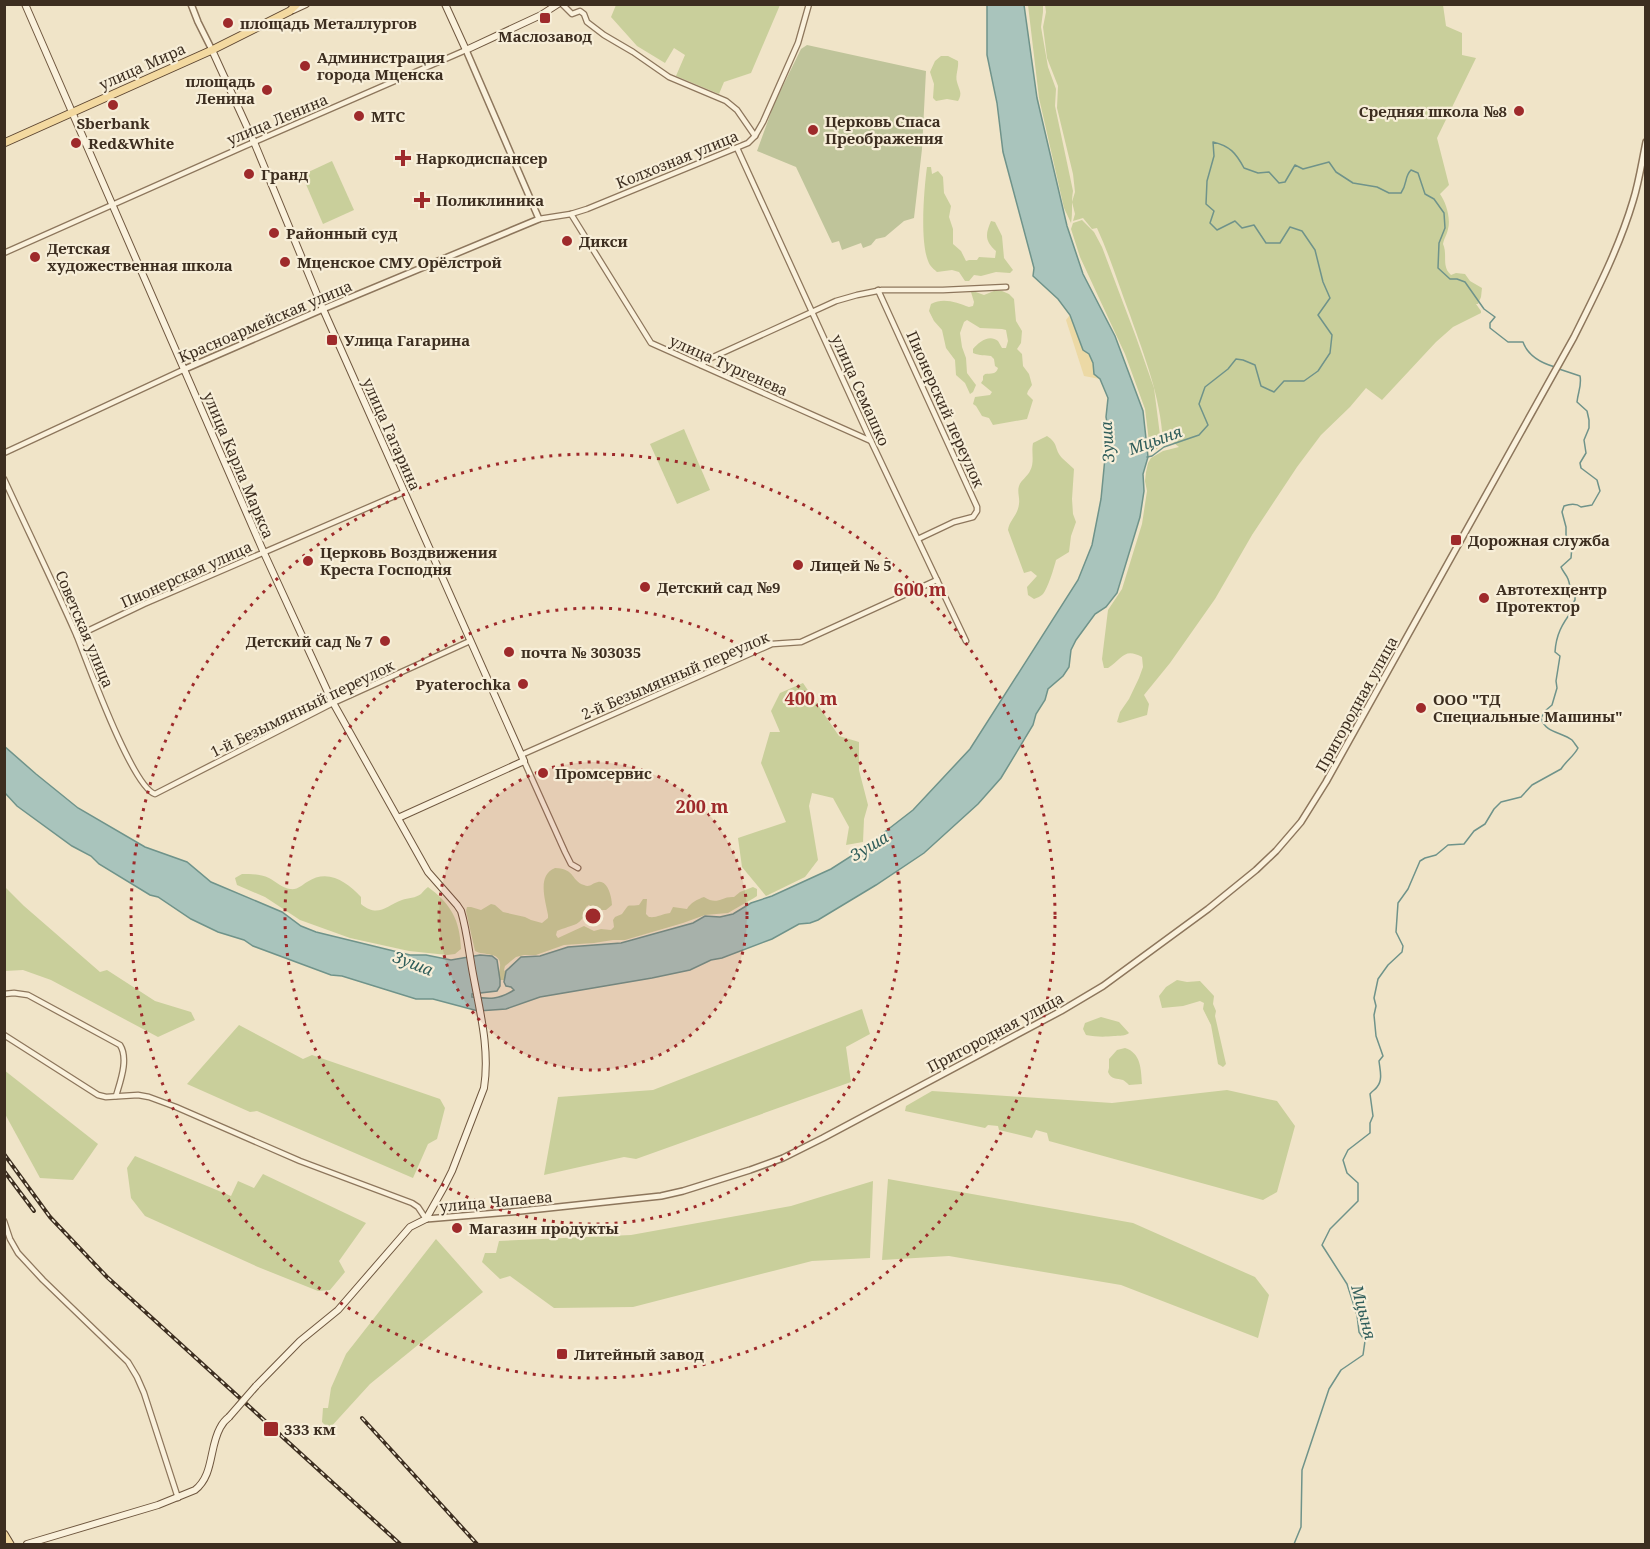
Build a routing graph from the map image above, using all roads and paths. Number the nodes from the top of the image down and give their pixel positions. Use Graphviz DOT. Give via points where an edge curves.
graph roads {
  1 [pos="25,4"];
  2 [pos="192,4"];
  3 [pos="297,4"];
  4 [pos="306,4"];
  5 [pos="445,4"];
  6 [pos="560,4"];
  7 [pos="809,4"];
  8 [pos="290,11"];
  9 [pos="212,50"];
  10 [pos="466,50"];
  11 [pos="72,112"];
  12 [pos="755,136"];
  13 [pos="254,142"];
  14 [pos="1646,142"];
  15 [pos="4,143"];
  16 [pos="737,148"];
  17 [pos="1644,155"];
  18 [pos="113,205"];
  19 [pos="571,214"];
  20 [pos="539,219"];
  21 [pos="4,253"];
  22 [pos="1006,287"];
  23 [pos="878,290"];
  24 [pos="323,309"];
  25 [pos="813,311"];
  26 [pos="701,365"];
  27 [pos="185,369"];
  28 [pos="871,441"];
  29 [pos="4,453"];
  30 [pos="4,479"];
  31 [pos="404,492"];
  32 [pos="918,539"];
  33 [pos="264,553"];
  34 [pos="937,580"];
  35 [pos="77,636"];
  36 [pos="471,641"];
  37 [pos="966,641"];
  38 [pos="333,703"];
  39 [pos="523,758"];
  40 [pos="146,787"];
  41 [pos="398,818"];
  42 [pos="578,868"];
  43 [pos="4,994"];
  44 [pos="4,1035"];
  45 [pos="117,1096"];
  46 [pos="884,1105"];
  47 [pos="426,1219"];
  48 [pos="4,1221"];
  49 [pos="178,1498"];
  50 [pos="4,1534"];
  51 [pos="10,1545"];
  52 [pos="27,1545"];
  1 -- 11 [label="main road, улица Карла Маркса"];
  2 -- 9 [label="street, улица Гагарина"];
  3 -- 8 [label="main road, улица Мира"];
  4 -- 8 [label="main road, улица Мира"];
  5 -- 10 [label="main road"];
  6 -- 10 [label="main road, улица Ленина"];
  6 -- 12 [label="street" via="572,14 580,11 604,35 669,77 726,101"];
  7 -- 12 [label="street, Колхозная улица" via="798,43"];
  8 -- 9 [label="main road, улица Мира"];
  9 -- 11 [label="main road, улица Мира"];
  9 -- 13 [label="main road, улица Гагарина"];
  10 -- 13 [label="street, улица Ленина"];
  10 -- 20 [label="street"];
  11 -- 15 [label="main road, улица Мира"];
  11 -- 18 [label="main road, улица Карла Маркса"];
  12 -- 16 [label="street, Колхозная улица"];
  13 -- 18 [label="street, улица Ленина"];
  13 -- 24 [label="main road, улица Гагарина"];
  14 -- 17 [label="street, Пригородная улица"];
  16 -- 19 [label="street, Колхозная улица"];
  16 -- 25 [label="street, улица Семашко"];
  17 -- 46 [label="street, Пригородная улица" via="1619,242 1588,309 1301,822 1256,870 1103,986"];
  18 -- 21 [label="street, улица Ленина"];
  18 -- 27 [label="main road, улица Карла Маркса"];
  19 -- 20 [label="street, Колхозная улица"];
  19 -- 26 [label="street, улица Тургенева" via="651,343"];
  20 -- 24 [label="street, Красноармейская улица"];
  22 -- 23 [label="street"];
  23 -- 25 [label="street"];
  23 -- 32 [label="street, Пионерский переулок" via="977,507 973,517"];
  24 -- 27 [label="street, Красноармейская улица"];
  24 -- 31 [label="main road, улица Гагарина"];
  25 -- 26 [label="street"];
  25 -- 28 [label="street, улица Семашко"];
  26 -- 28 [label="street, улица Тургенева"];
  27 -- 29 [label="street, Красноармейская улица"];
  27 -- 33 [label="main road, улица Карла Маркса"];
  28 -- 32 [label="street, улица Семашко"];
  30 -- 35 [label="street, Советская улица"];
  31 -- 33 [label="street, Пионерская улица"];
  31 -- 36 [label="main road, улица Гагарина"];
  32 -- 34 [label="street, улица Семашко"];
  33 -- 35 [label="street, Пионерская улица"];
  33 -- 38 [label="main road, улица Карла Маркса"];
  34 -- 37 [label="street, улица Семашко"];
  34 -- 39 [label="street, 2-й Безымянный переулок" via="801,642 772,644"];
  35 -- 40 [label="street, Советская улица" via="121,744"];
  36 -- 38 [label="street, 1-й Безымянный переулок"];
  36 -- 39 [label="main road, улица Гагарина"];
  38 -- 40 [label="street, 1-й Безымянный переулок" via="155,794"];
  38 -- 41 [label="main road, улица Карла Маркса"];
  39 -- 41 [label="main road, 2-й Безымянный переулок"];
  39 -- 42 [label="street, улица Гагарина" via="565,852"];
  41 -- 47 [label="main road, улица Карла Маркса" via="428,872 457,904 463,918 486,1049 484,1088 452,1171"];
  43 -- 45 [label="street" via="28,995 120,1045 123,1068"];
  44 -- 45 [label="street, улица Чапаева" via="91,1092"];
  45 -- 47 [label="street, улица Чапаева" via="149,1097 176,1107 300,1161 412,1203"];
  46 -- 47 [label="street, улица Чапаева" via="783,1158 683,1191 639,1199"];
  47 -- 49 [label="main road, bridge" via="410,1227 338,1310 256,1386 220,1428 204,1480 195,1490"];
  48 -- 49 [label="street" via="18,1253 128,1362 144,1394"];
  49 -- 52 [label="main road"];
  50 -- 51 [label="main road"];
}
